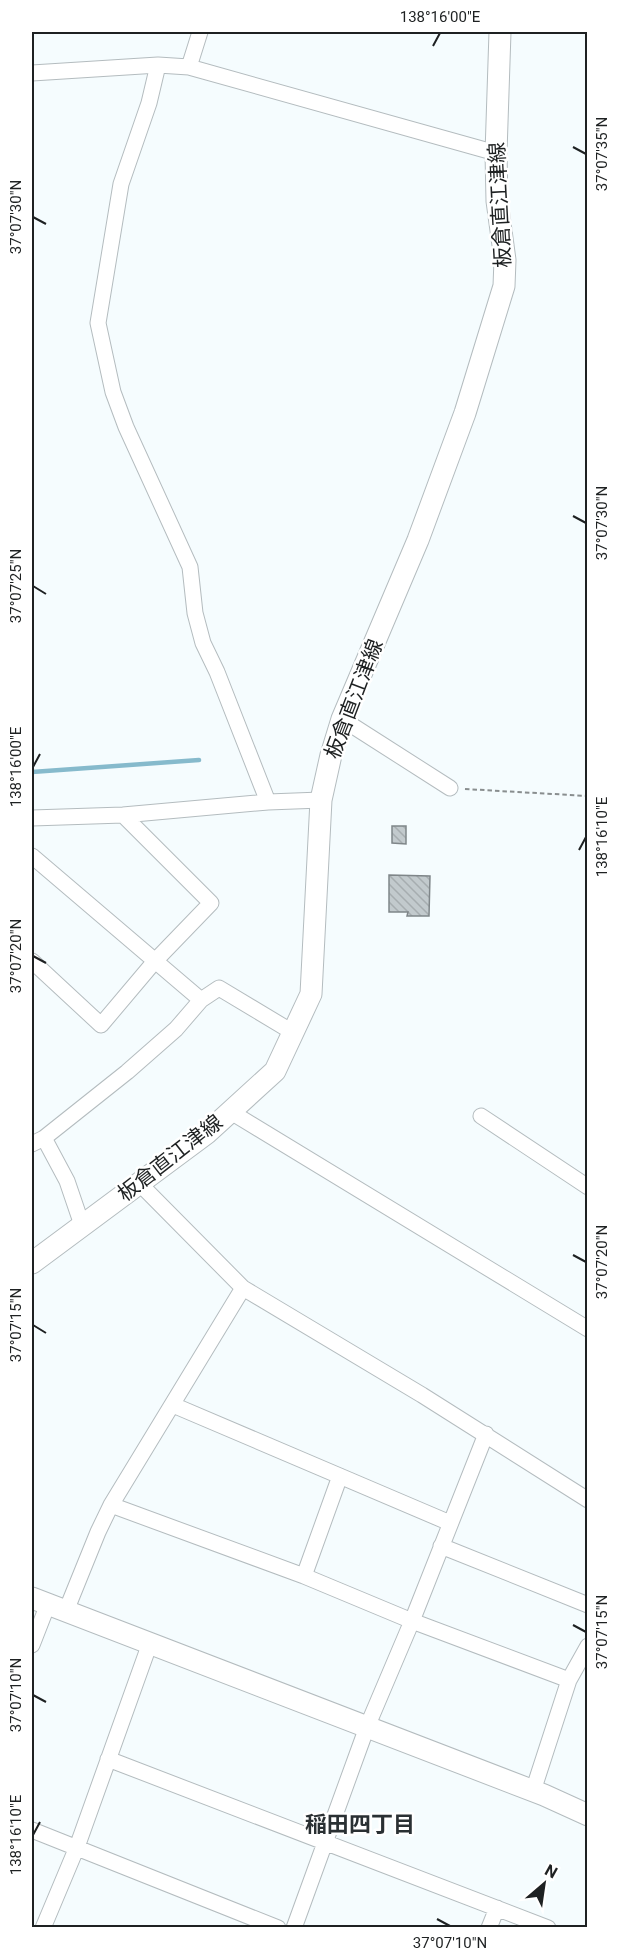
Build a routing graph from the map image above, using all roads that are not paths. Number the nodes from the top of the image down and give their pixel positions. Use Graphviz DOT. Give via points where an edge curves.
graph roads {
  1 [pos="200,32"];
  2 [pos="500,32"];
  3 [pos="158,65"];
  4 [pos="189,67"];
  5 [pos="32,73"];
  6 [pos="495,153"];
  7 [pos="342,719"];
  8 [pos="450,788"];
  9 [pos="321,800"];
  10 [pos="268,802"];
  11 [pos="123,815"];
  12 [pos="32,818"];
  13 [pos="32,856"];
  14 [pos="32,961"];
  15 [pos="155,961"];
  16 [pos="201,1000"];
  17 [pos="294,1033"];
  18 [pos="231,1112"];
  19 [pos="482,1116"];
  20 [pos="38,1141"];
  21 [pos="139,1184"];
  22 [pos="588,1187"];
  23 [pos="82,1225"];
  24 [pos="32,1263"];
  25 [pos="243,1288"];
  26 [pos="588,1329"];
  27 [pos="173,1405"];
  28 [pos="486,1434"];
  29 [pos="340,1476"];
  30 [pos="588,1500"];
  31 [pos="111,1505"];
  32 [pos="450,1523"];
  33 [pos="441,1546"];
  34 [pos="304,1576"];
  35 [pos="48,1604"];
  36 [pos="588,1605"];
  37 [pos="412,1621"];
  38 [pos="150,1643"];
  39 [pos="32,1645"];
  40 [pos="588,1646"];
  41 [pos="569,1680"];
  42 [pos="367,1727"];
  43 [pos="108,1759"];
  44 [pos="533,1791"];
  45 [pos="588,1815"];
  46 [pos="32,1830"];
  47 [pos="325,1843"];
  48 [pos="77,1847"];
  49 [pos="497,1908"];
  50 [pos="43,1928"];
  51 [pos="278,1928"];
  52 [pos="294,1928"];
  53 [pos="489,1928"];
  54 [pos="548,1928"];
  1 -- 4 [label="street"];
  2 -- 6 [label="main road, 板倉直江津線"];
  3 -- 4 [label="street"];
  3 -- 5 [label="street"];
  3 -- 10 [label="street" via="121,184 98,323 113,392 190,567 203,643"];
  4 -- 6 [label="street"];
  6 -- 7 [label="main road, 板倉直江津線" via="504,286 465,413 418,540"];
  7 -- 8 [label="street"];
  7 -- 9 [label="main road, 板倉直江津線"];
  9 -- 10 [label="street"];
  9 -- 17 [label="main road, 板倉直江津線" via="311,994"];
  10 -- 11 [label="street"];
  11 -- 12 [label="street"];
  11 -- 15 [label="street" via="211,903"];
  13 -- 15 [label="street"];
  14 -- 15 [label="street" via="100,1025"];
  15 -- 16 [label="street"];
  16 -- 17 [label="street" via="219,988"];
  16 -- 20 [label="street" via="176,1029 127,1072"];
  17 -- 18 [label="main road, 板倉直江津線" via="275,1071"];
  18 -- 21 [label="main road, 板倉直江津線"];
  18 -- 26 [label="street"];
  19 -- 22 [label="street"];
  20 -- 23 [label="street" via="67,1181"];
  21 -- 23 [label="main road, 板倉直江津線"];
  21 -- 25 [label="street"];
  23 -- 24 [label="main road, 板倉直江津線"];
  25 -- 27 [label="street"];
  25 -- 28 [label="street"];
  27 -- 29 [label="street"];
  27 -- 31 [label="street"];
  28 -- 30 [label="street"];
  28 -- 32 [label="street"];
  29 -- 32 [label="street"];
  29 -- 34 [label="street"];
  31 -- 34 [label="street"];
  31 -- 35 [label="street" via="98,1532"];
  32 -- 33 [label="street"];
  33 -- 36 [label="street"];
  33 -- 37 [label="street"];
  34 -- 37 [label="street"];
  35 -- 38 [label="main road"];
  35 -- 39 [label="street"];
  37 -- 41 [label="street"];
  37 -- 42 [label="street"];
  38 -- 42 [label="main road"];
  38 -- 43 [label="street"];
  40 -- 41 [label="street"];
  41 -- 44 [label="street"];
  42 -- 44 [label="main road"];
  42 -- 47 [label="street"];
  43 -- 47 [label="street"];
  43 -- 48 [label="street"];
  44 -- 45 [label="main road"];
  46 -- 48 [label="street"];
  47 -- 49 [label="street"];
  47 -- 52 [label="street"];
  48 -- 50 [label="street"];
  48 -- 51 [label="street"];
  49 -- 53 [label="street"];
  49 -- 54 [label="street"];
}
